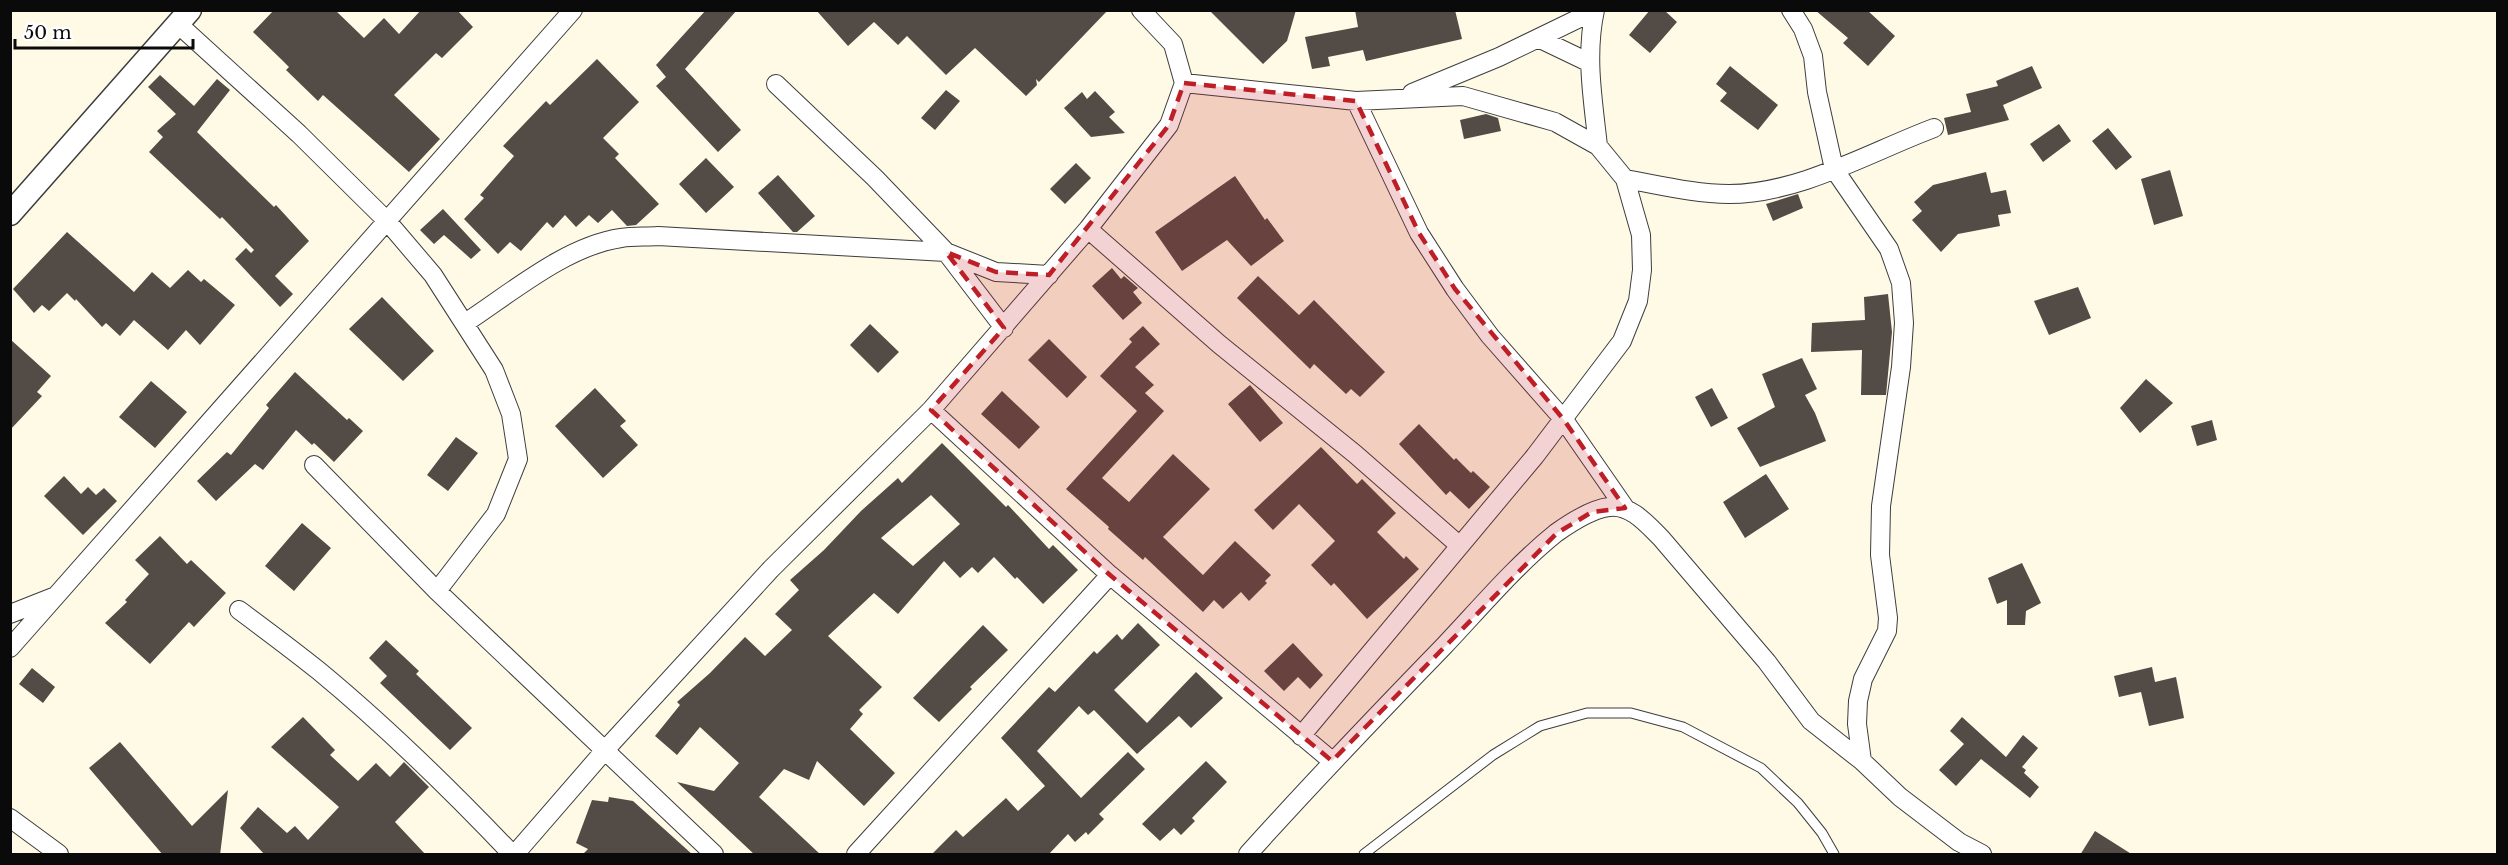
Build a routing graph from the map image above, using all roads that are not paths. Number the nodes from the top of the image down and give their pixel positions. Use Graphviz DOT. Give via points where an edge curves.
graph roads {
  1 [pos="573,10"];
  2 [pos="1141,10"];
  3 [pos="1791,10"];
  4 [pos="1595,11"];
  5 [pos="184,17"];
  6 [pos="1540,39"];
  7 [pos="1588,62"];
  8 [pos="1184,83"];
  9 [pos="776,84"];
  10 [pos="1402,97"];
  11 [pos="1356,100"];
  12 [pos="1934,128"];
  13 [pos="1598,146"];
  14 [pos="1834,168"];
  15 [pos="1624,179"];
  16 [pos="10,213"];
  17 [pos="387,221"];
  18 [pos="1088,228"];
  19 [pos="946,252"];
  20 [pos="1049,275"];
  21 [pos="465,322"];
  22 [pos="1004,327"];
  23 [pos="931,410"];
  24 [pos="1564,420"];
  25 [pos="314,465"];
  26 [pos="1625,508"];
  27 [pos="1460,546"];
  28 [pos="1110,575"];
  29 [pos="437,591"];
  30 [pos="57,596"];
  31 [pos="239,610"];
  32 [pos="10,614"];
  33 [pos="10,648"];
  34 [pos="1301,736"];
  35 [pos="606,749"];
  36 [pos="1332,761"];
  37 [pos="1862,761"];
  38 [pos="12,821"];
  39 [pos="58,855"];
  40 [pos="513,855"];
  41 [pos="714,855"];
  42 [pos="856,855"];
  43 [pos="1248,855"];
  44 [pos="1364,855"];
  45 [pos="1834,855"];
  46 [pos="1982,855"];
  1 -- 17 [label="street"];
  2 -- 8 [label="street" via="1173,44"];
  3 -- 14 [label="street" via="1813,56"];
  4 -- 6 [label="street"];
  4 -- 7 [label="street"];
  5 -- 16 [label="street"];
  5 -- 17 [label="street"];
  6 -- 7 [label="street"];
  6 -- 10 [label="street"];
  7 -- 13 [label="street"];
  8 -- 11 [label="street"];
  8 -- 18 [label="street" via="1169,125"];
  9 -- 19 [label="street"];
  10 -- 11 [label="street"];
  10 -- 13 [label="street" via="1463,96 1555,122"];
  11 -- 24 [label="street" via="1419,232 1455,289 1490,336"];
  12 -- 14 [label="street"];
  13 -- 15 [label="street"];
  14 -- 15 [label="street" via="1802,182 1729,194"];
  14 -- 37 [label="street" via="1889,249 1901,283 1904,324 1881,506 1880,555 1887,631 1863,679 1858,701"];
  15 -- 24 [label="street" via="1641,235 1638,301 1622,341"];
  17 -- 21 [label="street" via="433,275"];
  17 -- 30 [label="street"];
  18 -- 20 [label="street"];
  18 -- 27 [label="street" via="1218,344 1355,454"];
  19 -- 20 [label="street" via="996,272"];
  19 -- 21 [label="street" via="658,236 620,238 558,262"];
  19 -- 22 [label="street"];
  20 -- 22 [label="street"];
  21 -- 29 [label="street" via="494,370 511,414 518,459 496,513"];
  22 -- 23 [label="street"];
  23 -- 28 [label="street"];
  23 -- 35 [label="street" via="771,569"];
  24 -- 26 [label="street"];
  24 -- 27 [label="street"];
  25 -- 29 [label="street"];
  26 -- 36 [label="street" via="1592,512 1557,532"];
  26 -- 37 [label="street" via="1661,538 1696,577 1811,721"];
  27 -- 34 [label="street"];
  28 -- 34 [label="street"];
  28 -- 42 [label="street"];
  29 -- 35 [label="street"];
  30 -- 32 [label="street"];
  30 -- 33 [label="street"];
  31 -- 40 [label="street" via="319,671 387,730"];
  34 -- 36 [label="street"];
  35 -- 40 [label="street"];
  35 -- 41 [label="street"];
  36 -- 43 [label="street"];
  37 -- 46 [label="street" via="1900,797"];
  38 -- 39 [label="street"];
  44 -- 45 [label="lane" via="1493,755 1540,726 1587,713 1631,712 1683,727 1761,768 1798,803"];
}
